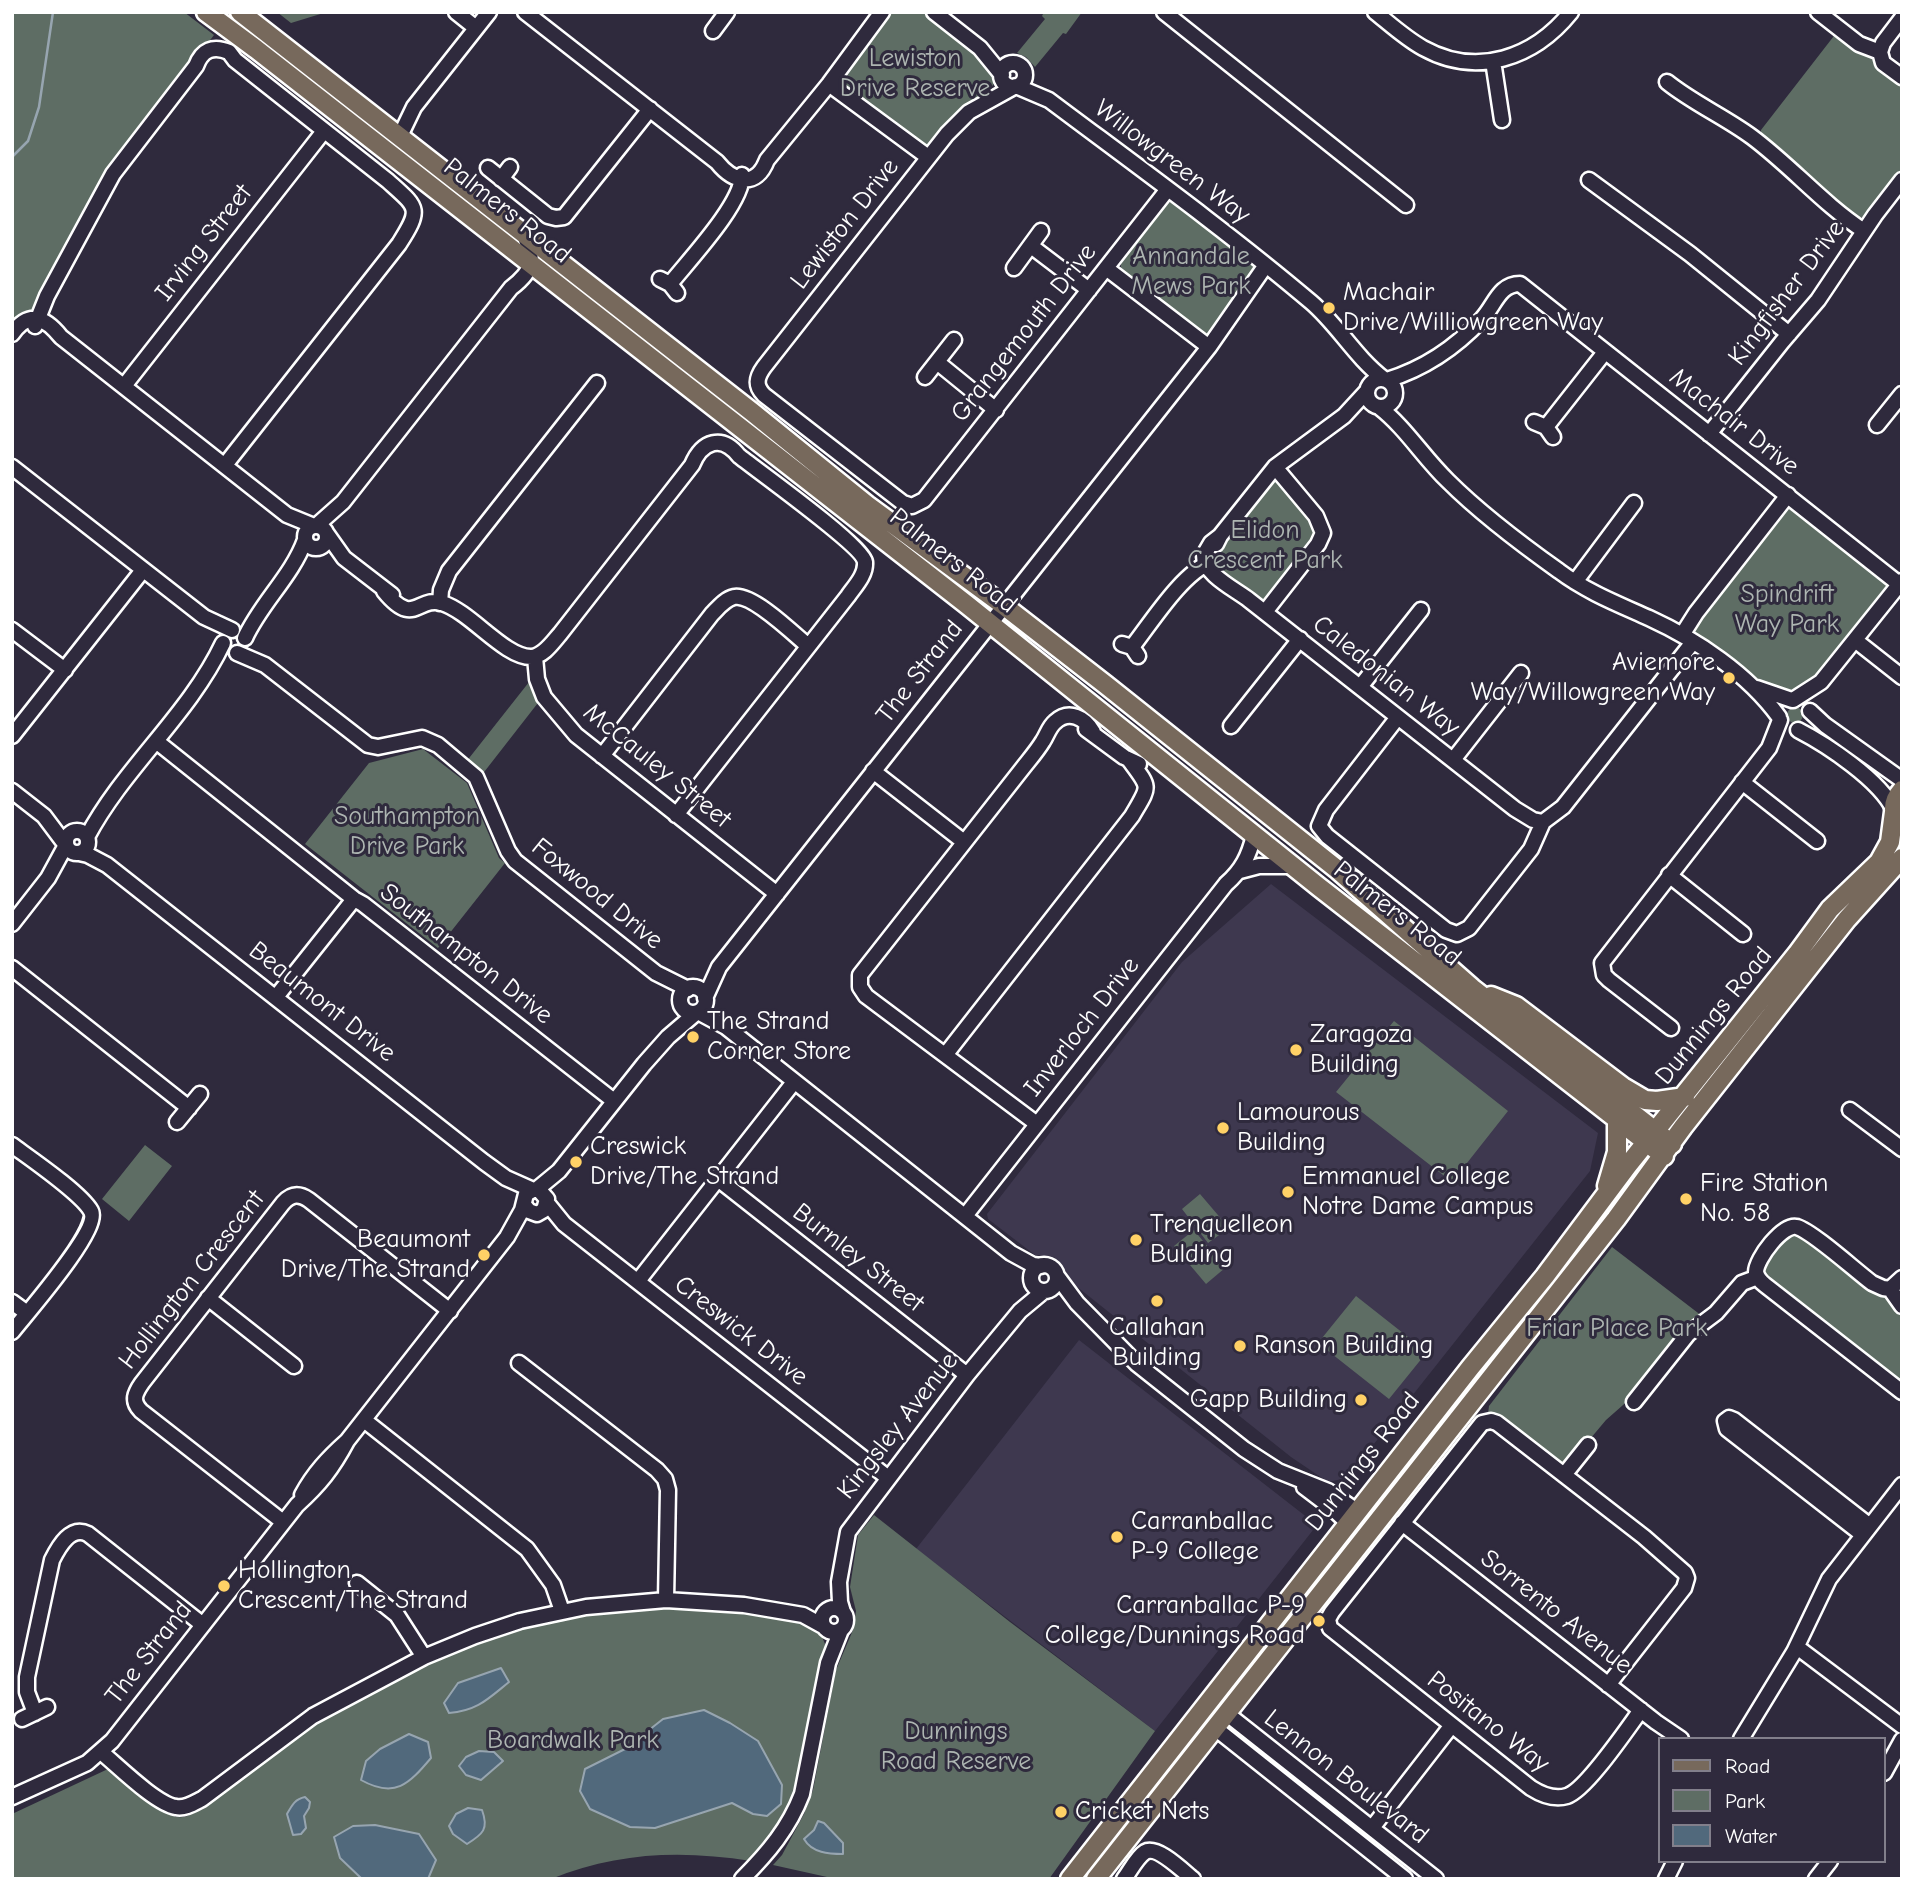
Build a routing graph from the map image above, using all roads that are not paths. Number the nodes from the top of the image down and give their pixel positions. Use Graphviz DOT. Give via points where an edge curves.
graph roads {
  1 [pos="206,12"];
  2 [pos="240,12"];
  3 [pos="456,12"];
  4 [pos="489,12"];
  5 [pos="525,12"];
  6 [pos="727,12"];
  7 [pos="882,12"];
  8 [pos="934,12"];
  9 [pos="1164,12"];
  10 [pos="1375,12"];
  11 [pos="1571,12"];
  12 [pos="1818,12"];
  13 [pos="1902,18"];
  14 [pos="476,28"];
  15 [pos="713,31"];
  16 [pos="981,48"];
  17 [pos="1880,52"];
  18 [pos="1493,61"];
  19 [pos="1019,67"];
  20 [pos="1902,77"];
  21 [pos="1008,81"];
  22 [pos="1667,82"];
  23 [pos="829,84"];
  24 [pos="1049,100"];
  25 [pos="650,109"];
  26 [pos="1502,120"];
  27 [pos="324,131"];
  28 [pos="394,131"];
  29 [pos="928,157"];
  30 [pos="488,169"];
  31 [pos="742,178"];
  32 [pos="1589,180"];
  33 [pos="1902,180"];
  34 [pos="1168,190"];
  35 [pos="1406,205"];
  36 [pos="1041,231"];
  37 [pos="1864,231"];
  38 [pos="523,232"];
  39 [pos="1031,246"];
  40 [pos="525,259"];
  41 [pos="1014,268"];
  42 [pos="1106,268"];
  43 [pos="1269,268"];
  44 [pos="669,286"];
  45 [pos="1088,290"];
  46 [pos="36,322"];
  47 [pos="1789,334"];
  48 [pos="12,336"];
  49 [pos="954,341"];
  50 [pos="1209,347"];
  51 [pos="1354,351"];
  52 [pos="1605,352"];
  53 [pos="937,362"];
  54 [pos="1413,372"];
  55 [pos="925,377"];
  56 [pos="1385,379"];
  57 [pos="597,383"];
  58 [pos="124,386"];
  59 [pos="1367,391"];
  60 [pos="1902,394"];
  61 [pos="1395,395"];
  62 [pos="1378,406"];
  63 [pos="996,410"];
  64 [pos="1344,416"];
  65 [pos="1877,425"];
  66 [pos="1405,429"];
  67 [pos="1544,429"];
  68 [pos="1709,434"];
  69 [pos="225,465"];
  70 [pos="12,467"];
  71 [pos="1275,467"];
  72 [pos="1788,495"];
  73 [pos="1636,501"];
  74 [pos="916,505"];
  75 [pos="315,537"];
  76 [pos="1208,563"];
  77 [pos="142,569"];
  78 [pos="1575,582"];
  79 [pos="1900,583"];
  80 [pos="440,599"];
  81 [pos="1003,606"];
  82 [pos="1423,607"];
  83 [pos="1265,612"];
  84 [pos="990,623"];
  85 [pos="12,630"];
  86 [pos="1300,639"];
  87 [pos="1687,639"];
  88 [pos="1855,640"];
  89 [pos="234,641"];
  90 [pos="808,646"];
  91 [pos="1130,649"];
  92 [pos="535,660"];
  93 [pos="65,670"];
  94 [pos="1523,671"];
  95 [pos="1902,677"];
  96 [pos="1821,682"];
  97 [pos="1752,686"];
  98 [pos="1360,687"];
  99 [pos="1793,700"];
  100 [pos="1810,710"];
  101 [pos="1398,717"];
  102 [pos="1780,718"];
  103 [pos="1230,728"];
  104 [pos="1796,730"];
  105 [pos="12,737"];
  106 [pos="156,741"];
  107 [pos="1769,748"];
  108 [pos="602,756"];
  109 [pos="1453,760"];
  110 [pos="873,771"];
  111 [pos="1902,780"];
  112 [pos="1742,782"];
  113 [pos="1902,790"];
  114 [pos="12,791"];
  115 [pos="676,815"];
  116 [pos="44,816"];
  117 [pos="1896,816"];
  118 [pos="1542,825"];
  119 [pos="81,834"];
  120 [pos="1254,835"];
  121 [pos="964,842"];
  122 [pos="1819,843"];
  123 [pos="72,849"];
  124 [pos="1902,858"];
  125 [pos="107,865"];
  126 [pos="1293,866"];
  127 [pos="1240,871"];
  128 [pos="1669,875"];
  129 [pos="777,894"];
  130 [pos="354,899"];
  131 [pos="12,923"];
  132 [pos="1746,936"];
  133 [pos="719,967"];
  134 [pos="12,968"];
  135 [pos="656,973"];
  136 [pos="689,988"];
  137 [pos="1472,988"];
  138 [pos="276,997"];
  139 [pos="681,1003"];
  140 [pos="701,1006"];
  141 [pos="1673,1030"];
  142 [pos="668,1037"];
  143 [pos="946,1054"];
  144 [pos="794,1082"];
  145 [pos="200,1094"];
  146 [pos="1685,1097"];
  147 [pos="614,1101"];
  148 [pos="188,1108"];
  149 [pos="1850,1110"];
  150 [pos="1617,1121"];
  151 [pos="177,1122"];
  152 [pos="1037,1124"];
  153 [pos="1651,1137"];
  154 [pos="12,1145"];
  155 [pos="1902,1149"];
  156 [pos="1668,1150"];
  157 [pos="718,1179"];
  158 [pos="1605,1196"];
  159 [pos="536,1202"];
  160 [pos="965,1216"];
  161 [pos="1616,1219"];
  162 [pos="1571,1241"];
  163 [pos="1011,1253"];
  164 [pos="1041,1266"];
  165 [pos="1057,1276"];
  166 [pos="1758,1277"];
  167 [pos="1902,1278"];
  168 [pos="638,1281"];
  169 [pos="1039,1286"];
  170 [pos="1890,1289"];
  171 [pos="208,1298"];
  172 [pos="12,1302"];
  173 [pos="1077,1303"];
  174 [pos="1902,1306"];
  175 [pos="450,1311"];
  176 [pos="27,1313"];
  177 [pos="12,1332"];
  178 [pos="519,1363"];
  179 [pos="294,1366"];
  180 [pos="967,1375"];
  181 [pos="1902,1392"];
  182 [pos="1634,1402"];
  183 [pos="364,1420"];
  184 [pos="1588,1445"];
  185 [pos="1564,1475"];
  186 [pos="887,1478"];
  187 [pos="1902,1485"];
  188 [pos="1354,1518"];
  189 [pos="283,1522"];
  190 [pos="1402,1522"];
  191 [pos="1867,1530"];
  192 [pos="1368,1532"];
  193 [pos="839,1582"];
  194 [pos="357,1583"];
  195 [pos="666,1600"];
  196 [pos="562,1611"];
  197 [pos="843,1612"];
  198 [pos="825,1619"];
  199 [pos="203,1625"];
  200 [pos="841,1630"];
  201 [pos="1797,1647"];
  202 [pos="424,1657"];
  203 [pos="828,1663"];
  204 [pos="1608,1685"];
  205 [pos="1205,1707"];
  206 [pos="1641,1710"];
  207 [pos="35,1713"];
  208 [pos="1226,1713"];
  209 [pos="1452,1725"];
  210 [pos="1902,1726"];
  211 [pos="1215,1728"];
  212 [pos="1678,1737"];
  213 [pos="1742,1737"];
  214 [pos="1902,1740"];
  215 [pos="101,1752"];
  216 [pos="1886,1769"];
  217 [pos="12,1797"];
  218 [pos="1372,1828"];
  219 [pos="1412,1860"];
  220 [pos="1674,1863"];
  221 [pos="1828,1863"];
  222 [pos="1401,1878"];
  223 [pos="742,1879"];
  224 [pos="1070,1879"];
  225 [pos="1096,1879"];
  226 [pos="1124,1879"];
  227 [pos="1193,1879"];
  228 [pos="1436,1879"];
  229 [pos="1666,1879"];
  230 [pos="1816,1879"];
  1 -- 40 [label="main road, Palmers Road"];
  2 -- 28 [label="main road, Palmers Road"];
  3 -- 14 [label="street"];
  4 -- 14 [label="street"];
  5 -- 25 [label="street"];
  6 -- 15 [label="street"];
  7 -- 23 [label="street"];
  8 -- 16 [label="street, Willowgreen Way"];
  9 -- 35 [label="street"];
  10 -- 18 [label="street" via="1433,53 1461,61"];
  11 -- 18 [label="street" via="1531,48"];
  12 -- 17 [label="street" via="1859,44"];
  13 -- 17 [label="street"];
  14 -- 28 [label="street"];
  16 -- 19 [label="street, Willowgreen Way"];
  16 -- 21 [label="street, Willowgreen Way"];
  17 -- 20 [label="street" via="1884,63"];
  18 -- 26 [label="street"];
  19 -- 21 [label="street, Lewiston Drive" via="1006,66"];
  19 -- 21 [label="street" via="1023,81"];
  19 -- 24 [label="street, Willowgreen Way"];
  21 -- 24 [label="street, Willowgreen Way"];
  21 -- 29 [label="street, Lewiston Drive" via="954,127"];
  22 -- 37 [label="street" via="1753,138"];
  23 -- 29 [label="street"];
  23 -- 31 [label="street" via="767,160"];
  24 -- 34 [label="street, Willowgreen Way"];
  25 -- 30 [label="street" via="564,216 548,216 505,173"];
  25 -- 31 [label="street" via="729,174"];
  27 -- 46 [label="street" via="234,60 212,56 196,66 113,174"];
  27 -- 58 [label="street, Irving Street"];
  27 -- 69 [label="street" via="411,202 415,209 412,224"];
  28 -- 38 [label="main road, Palmers Road"];
  29 -- 74 [label="street, Lewiston Drive" via="764,367 757,383 764,396 898,500"];
  31 -- 44 [label="street" via="733,205"];
  32 -- 47 [label="street"];
  33 -- 37 [label="street, Kingfisher Drive"];
  34 -- 42 [label="street, Grangemouth Drive"];
  34 -- 43 [label="street, Willowgreen Way"];
  36 -- 39 [label="street"];
  37 -- 47 [label="street, Kingfisher Drive" via="1827,288"];
  38 -- 40 [label="street" via="532,254"];
  38 -- 81 [label="main road, Palmers Road" via="867,505"];
  39 -- 41 [label="street"];
  39 -- 45 [label="street"];
  40 -- 75 [label="street" via="526,275 511,288"];
  40 -- 84 [label="main road, Palmers Road"];
  42 -- 45 [label="street, Grangemouth Drive"];
  42 -- 50 [label="street"];
  43 -- 50 [label="street, The Strand"];
  43 -- 51 [label="street, Willowgreen Way" via="1319,309"];
  45 -- 63 [label="street, Grangemouth Drive"];
  46 -- 48 [label="street"];
  46 -- 58 [label="street"];
  47 -- 68 [label="street, Kingfisher Drive"];
  49 -- 53 [label="street"];
  50 -- 81 [label="street, The Strand"];
  51 -- 56 [label="street, Willowgreen Way"];
  51 -- 59 [label="street, Willowgreen Way"];
  52 -- 54 [label="street, Machair Drive" via="1529,289 1516,287 1503,289 1460,340"];
  52 -- 67 [label="street"];
  52 -- 68 [label="street, Machair Drive"];
  53 -- 55 [label="street"];
  53 -- 63 [label="street"];
  54 -- 56 [label="street, Machair Drive"];
  54 -- 61 [label="street, Machair Drive"];
  56 -- 59 [label="street" via="1374,380"];
  56 -- 61 [label="street"];
  57 -- 80 [label="street" via="449,571"];
  58 -- 69 [label="street"];
  59 -- 62 [label="street" via="1370,402"];
  59 -- 64 [label="street"];
  60 -- 65 [label="street"];
  61 -- 62 [label="street" via="1388,405"];
  61 -- 66 [label="street"];
  62 -- 64 [label="street"];
  62 -- 66 [label="street"];
  63 -- 74 [label="street, Grangemouth Drive"];
  64 -- 71 [label="street"];
  66 -- 78 [label="street" via="1459,491"];
  68 -- 72 [label="street, Machair Drive"];
  69 -- 75 [label="street"];
  70 -- 77 [label="street, Foxwood Drive"];
  71 -- 76 [label="street" via="1207,549"];
  71 -- 83 [label="street" via="1316,516 1323,533"];
  72 -- 79 [label="street, Machair Drive"];
  72 -- 87 [label="street" via="1696,613"];
  73 -- 78 [label="street"];
  75 -- 80 [label="street" via="406,609"];
  75 -- 89 [label="street" via="300,563"];
  76 -- 83 [label="street, Caledonian Way" via="1212,574"];
  76 -- 91 [label="street" via="1185,579"];
  77 -- 89 [label="street, Foxwood Drive"];
  77 -- 93 [label="street"];
  78 -- 87 [label="street"];
  79 -- 88 [label="street"];
  80 -- 92 [label="street" via="519,660"];
  81 -- 84 [label="street, The Strand"];
  81 -- 137 [label="main road, Palmers Road" via="1338,870"];
  82 -- 98 [label="street"];
  83 -- 86 [label="street, Caledonian Way"];
  84 -- 110 [label="street, The Strand"];
  84 -- 120 [label="main road, Palmers Road"];
  85 -- 93 [label="street"];
  86 -- 98 [label="street, Caledonian Way"];
  86 -- 103 [label="street"];
  87 -- 97 [label="street"];
  87 -- 118 [label="street" via="1563,807"];
  88 -- 95 [label="street"];
  88 -- 96 [label="street"];
  89 -- 106 [label="street"];
  89 -- 135 [label="street, Foxwood Drive" via="368,745 422,738 438,745 476,777 514,861"];
  90 -- 92 [label="street" via="848,596 869,580 873,563 864,548 841,536 739,456 717,447 692,465 548,656"];
  90 -- 108 [label="street" via="746,592 731,591 720,598"];
  90 -- 115 [label="street"];
  92 -- 108 [label="street, McCauley Street" via="547,703"];
  93 -- 105 [label="street"];
  94 -- 109 [label="street"];
  96 -- 99 [label="street"];
  96 -- 100 [label="street"];
  97 -- 99 [label="street"];
  97 -- 102 [label="street"];
  98 -- 101 [label="street, Caledonian Way"];
  99 -- 100 [label="street"];
  99 -- 102 [label="street" via="1783,705"];
  100 -- 104 [label="street" via="1809,722"];
  100 -- 111 [label="street" via="1825,726"];
  101 -- 109 [label="street, Caledonian Way"];
  101 -- 118 [label="street" via="1319,825 1436,921 1454,933 1469,928 1531,849"];
  102 -- 104 [label="street" via="1787,728"];
  102 -- 107 [label="street"];
  104 -- 107 [label="street"];
  104 -- 117 [label="street" via="1829,747 1883,793"];
  106 -- 119 [label="street"];
  106 -- 130 [label="street, Southampton Drive"];
  107 -- 112 [label="street"];
  108 -- 115 [label="street, McCauley Street"];
  109 -- 118 [label="street, Caledonian Way" via="1529,823"];
  110 -- 121 [label="street"];
  110 -- 129 [label="street, The Strand"];
  112 -- 122 [label="street"];
  112 -- 128 [label="street"];
  113 -- 117 [label="main road, Dunnings Road" via="1896,798"];
  114 -- 116 [label="street"];
  115 -- 129 [label="street, McCauley Street"];
  116 -- 119 [label="street"];
  116 -- 123 [label="street"];
  117 -- 146 [label="main road, Dunnings Road" via="1879,862 1830,909"];
  119 -- 123 [label="street" via="68,835"];
  119 -- 123 [label="street" via="86,849"];
  119 -- 125 [label="street"];
  120 -- 126 [label="main road, Palmers Road"];
  120 -- 127 [label="street, Inverloch Drive"];
  121 -- 143 [label="street" via="863,969 862,992"];
  121 -- 143 [label="street" via="1044,740 1069,723 1093,732 1130,761 1146,784 1132,816"];
  123 -- 125 [label="street"];
  123 -- 131 [label="street"];
  124 -- 156 [label="main road, Dunnings Road" via="1847,919"];
  125 -- 138 [label="street, Beaumont Drive"];
  126 -- 127 [label="street"];
  126 -- 150 [label="main road, Palmers Road"];
  127 -- 152 [label="street, Inverloch Drive"];
  128 -- 132 [label="street"];
  128 -- 141 [label="street" via="1606,955 1602,970"];
  129 -- 133 [label="street, The Strand"];
  130 -- 138 [label="street"];
  130 -- 147 [label="street, Southampton Drive"];
  133 -- 136 [label="street, The Strand"];
  133 -- 140 [label="street, The Strand"];
  134 -- 148 [label="street"];
  135 -- 136 [label="street, Foxwood Drive"];
  135 -- 139 [label="street, Foxwood Drive"];
  136 -- 139 [label="street"];
  136 -- 140 [label="street" via="701,990"];
  137 -- 146 [label="main road" via="1516,1006 1645,1100"];
  137 -- 153 [label="main road, Palmers Road"];
  138 -- 159 [label="street, Beaumont Drive"];
  139 -- 140 [label="street" via="685,1010"];
  139 -- 142 [label="street, The Strand"];
  140 -- 142 [label="street, The Strand"];
  140 -- 144 [label="street"];
  142 -- 147 [label="street, The Strand"];
  143 -- 152 [label="street"];
  144 -- 157 [label="street"];
  144 -- 160 [label="street"];
  145 -- 148 [label="street"];
  146 -- 153 [label="main road, Dunnings Road"];
  147 -- 159 [label="street, The Strand"];
  148 -- 151 [label="street"];
  149 -- 155 [label="street"];
  150 -- 153 [label="main road, Palmers Road"];
  150 -- 158 [label="main road" via="1617,1152"];
  152 -- 160 [label="street, Inverloch Drive"];
  153 -- 156 [label="main road, Palmers Road"];
  153 -- 158 [label="main road, Dunnings Road"];
  154 -- 176 [label="street" via="76,1194 93,1215 83,1242"];
  156 -- 161 [label="main road, Dunnings Road"];
  157 -- 168 [label="street"];
  157 -- 180 [label="street, Burnley Street"];
  158 -- 162 [label="main road, Dunnings Road"];
  159 -- 168 [label="street, Creswick Drive"];
  159 -- 175 [label="street, The Strand"];
  160 -- 163 [label="street"];
  161 -- 162 [label="main road" via="1604,1216 1584,1237"];
  161 -- 192 [label="main road, Dunnings Road"];
  162 -- 188 [label="main road, Dunnings Road"];
  163 -- 164 [label="street"];
  163 -- 169 [label="street"];
  164 -- 165 [label="street" via="1051,1267"];
  164 -- 169 [label="street" via="1034,1271"];
  165 -- 169 [label="street" via="1054,1286"];
  165 -- 173 [label="street"];
  166 -- 170 [label="street" via="1761,1257 1791,1226 1804,1230 1872,1283"];
  166 -- 181 [label="street"];
  166 -- 182 [label="street" via="1742,1283 1721,1308 1688,1334"];
  167 -- 170 [label="street"];
  168 -- 186 [label="street, Creswick Drive"];
  169 -- 173 [label="street"];
  169 -- 180 [label="street, Kingsley Avenue"];
  170 -- 174 [label="street"];
  171 -- 175 [label="street, Hollington Crescent" via="287,1199 297,1195"];
  171 -- 179 [label="street"];
  171 -- 189 [label="street, Hollington Crescent" via="142,1383 134,1401"];
  172 -- 176 [label="street"];
  173 -- 188 [label="street" via="1138,1364 1253,1456"];
  175 -- 183 [label="street, The Strand"];
  176 -- 177 [label="street"];
  178 -- 195 [label="street" via="665,1479"];
  180 -- 186 [label="street, Kingsley Avenue"];
  183 -- 189 [label="street, The Strand" via="324,1461"];
  183 -- 196 [label="street" via="527,1549 553,1585"];
  184 -- 185 [label="street"];
  185 -- 190 [label="street" via="1497,1423 1482,1423"];
  185 -- 204 [label="street" via="1678,1565 1687,1578 1684,1588"];
  186 -- 193 [label="street, Kingsley Avenue" via="848,1532"];
  187 -- 191 [label="street"];
  188 -- 192 [label="main road"];
  188 -- 205 [label="main road, Dunnings Road"];
  189 -- 199 [label="street, The Strand"];
  190 -- 204 [label="street, Sorrento Avenue"];
  190 -- 209 [label="street, Positano Way" via="1332,1612 1329,1626"];
  191 -- 191 [label="street" via="1727,1429 1725,1421 1734,1420"];
  191 -- 201 [label="street" via="1825,1586"];
  192 -- 208 [label="main road, Dunnings Road"];
  193 -- 197 [label="street, Kingsley Avenue"];
  193 -- 198 [label="street, Kingsley Avenue"];
  194 -- 202 [label="street" via="397,1615"];
  195 -- 196 [label="street"];
  195 -- 198 [label="street" via="729,1604"];
  196 -- 202 [label="street" via="498,1628"];
  197 -- 198 [label="street" via="837,1608"];
  197 -- 200 [label="street" via="846,1622"];
  198 -- 200 [label="street" via="834,1632"];
  198 -- 203 [label="street, Kingsley Avenue"];
  199 -- 207 [label="street" via="88,1534 74,1532 52,1560 35,1638 26,1687"];
  199 -- 215 [label="street, The Strand"];
  200 -- 203 [label="street, Kingsley Avenue"];
  201 -- 210 [label="street"];
  201 -- 213 [label="street"];
  202 -- 215 [label="street" via="289,1732 202,1799 193,1811 166,1810"];
  203 -- 223 [label="street, Kingsley Avenue" via="795,1812 775,1844"];
  204 -- 206 [label="street, Sorrento Avenue"];
  205 -- 208 [label="main road"];
  205 -- 211 [label="main road"];
  205 -- 224 [label="main road, Dunnings Road"];
  206 -- 209 [label="street, Positano Way" via="1579,1789 1558,1798 1538,1792"];
  206 -- 212 [label="street, Sorrento Avenue"];
  208 -- 211 [label="main road, Dunnings Road"];
  208 -- 218 [label="street, Lennon Boulevard"];
  209 -- 218 [label="street"];
  211 -- 222 [label="street, Lennon Boulevard"];
  211 -- 225 [label="main road, Dunnings Road"];
  214 -- 216 [label="street"];
  215 -- 217 [label="street, The Strand"];
  218 -- 219 [label="street, Lennon Boulevard"];
  219 -- 222 [label="street"];
  219 -- 228 [label="street, Lennon Boulevard"];
  220 -- 229 [label="street"];
  221 -- 230 [label="street"];
  226 -- 227 [label="street" via="1143,1854 1152,1851"];
}
